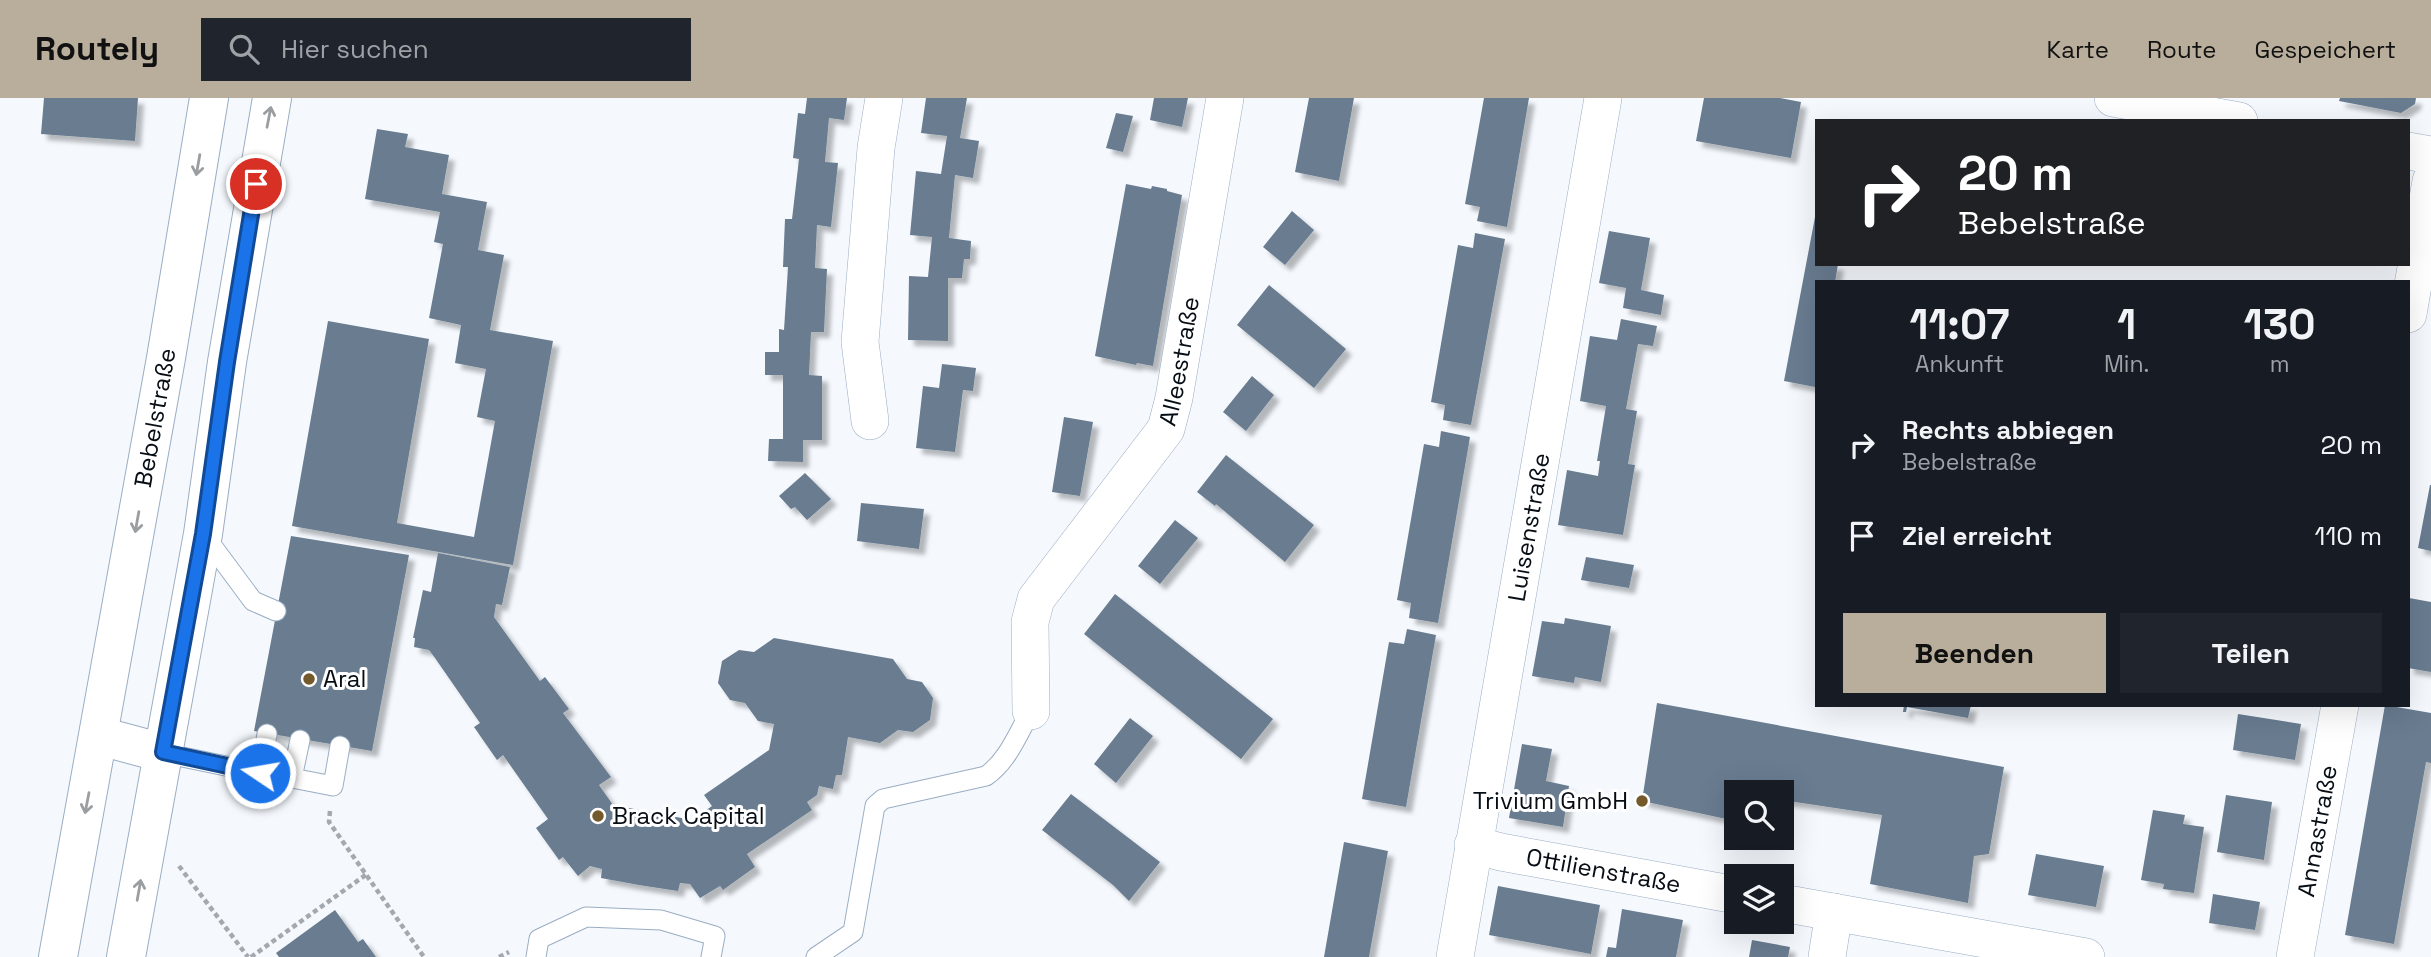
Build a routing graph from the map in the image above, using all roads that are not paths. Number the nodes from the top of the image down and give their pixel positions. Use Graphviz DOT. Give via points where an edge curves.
graph roads {
  1 [pos="209,98"];
  2 [pos="272,98"];
  3 [pos="884,98"];
  4 [pos="1225,98"];
  5 [pos="1603,98"];
  6 [pos="2113,98"];
  7 [pos="2228,119"];
  8 [pos="2410,151"];
  9 [pos="2431,155"];
  10 [pos="2431,181"];
  11 [pos="2410,302"];
  12 [pos="870,421"];
  13 [pos="203,534"];
  14 [pos="276,611"];
  15 [pos="2340,707"];
  16 [pos="1031,710"];
  17 [pos="267,734"];
  18 [pos="100,736"];
  19 [pos="300,740"];
  20 [pos="340,746"];
  21 [pos="163,752"];
  22 [pos="260,773"];
  23 [pos="292,778"];
  24 [pos="1473,845"];
  25 [pos="1724,893"];
  26 [pos="1794,905"];
  27 [pos="1834,912"];
  28 [pos="58,957"];
  29 [pos="126,957"];
  30 [pos="536,957"];
  31 [pos="711,957"];
  32 [pos="816,957"];
  33 [pos="1455,957"];
  34 [pos="1827,957"];
  35 [pos="2086,957"];
  36 [pos="2295,957"];
  1 -- 18 [label="street, Bebelstraße, one-way"];
  13 -- 2 [label="street, one-way"];
  3 -- 12 [label="street" via="860,342"];
  4 -- 16 [label="street, Alleestraße" via="1166,429 1037,599 1030,622"];
  5 -- 24 [label="street, Luisenstraße"];
  6 -- 7 [label="street"];
  8 -- 9 [label="street"];
  10 -- 11 [label="street"];
  13 -- 14 [label="lane" via="253,601"];
  13 -- 21 [label="street"];
  15 -- 36 [label="street, Annastraße"];
  16 -- 32 [label="lane" via="996,769 883,799 875,806 853,932"];
  17 -- 22 [label="lane"];
  18 -- 21 [label="street"];
  18 -- 28 [label="street, Bebelstraße, one-way"];
  19 -- 23 [label="lane"];
  20 -- 23 [label="lane" via="333,786"];
  21 -- 22 [label="lane"];
  29 -- 21 [label="street, one-way"];
  22 -- 23 [label="lane"];
  24 -- 25 [label="street, Ottilienstraße"];
  24 -- 33 [label="street, Luisenstraße"];
  26 -- 27 [label="street"];
  27 -- 34 [label="street"];
  27 -- 35 [label="street"];
  30 -- 31 [label="lane" via="539,939 586,917 661,920 715,936"];
}
